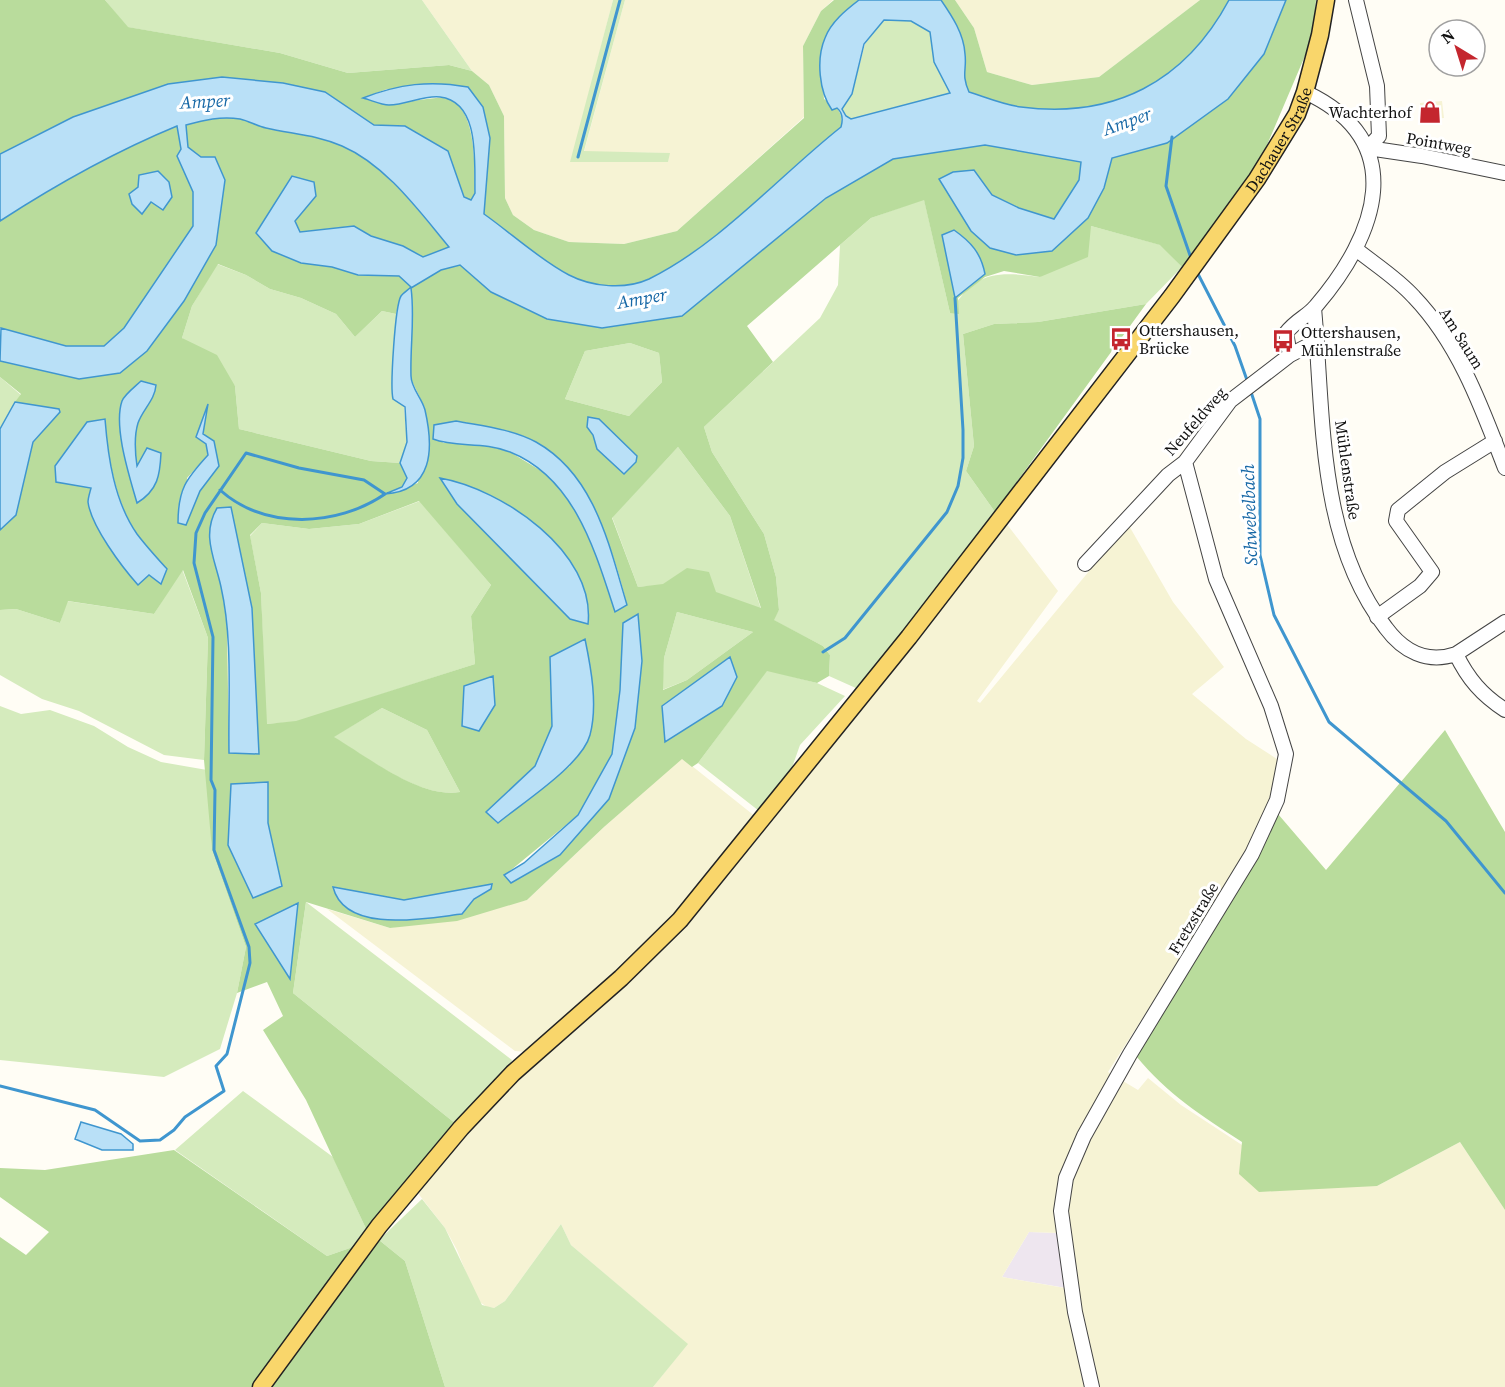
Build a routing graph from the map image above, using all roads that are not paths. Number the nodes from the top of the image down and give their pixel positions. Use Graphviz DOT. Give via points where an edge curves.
graph roads {
  1 [pos="1326,0"];
  2 [pos="1356,0"];
  3 [pos="1305,92"];
  4 [pos="1368,148"];
  5 [pos="1504,173"];
  6 [pos="1357,250"];
  7 [pos="1314,308"];
  8 [pos="1317,341"];
  9 [pos="1290,355"];
  10 [pos="1495,441"];
  11 [pos="1185,462"];
  12 [pos="1505,468"];
  13 [pos="1085,564"];
  14 [pos="1377,617"];
  15 [pos="1505,622"];
  16 [pos="1456,654"];
  17 [pos="1505,710"];
  18 [pos="261,1387"];
  19 [pos="1092,1387"];
  1 -- 3 [label="main road, Dachauer Straße"];
  2 -- 4 [label="street" via="1377,86 1379,136"];
  3 -- 4 [label="street" via="1341,115"];
  3 -- 18 [label="main road, Dachauer Straße" via="1285,135 1193,268 909,637 688,912 621,978 513,1073 461,1128 379,1226"];
  4 -- 5 [label="street, Pointweg"];
  4 -- 6 [label="street" via="1373,206"];
  6 -- 7 [label="street"];
  6 -- 10 [label="street, Am Saum" via="1414,296 1437,326 1459,358"];
  7 -- 8 [label="street, Mühlenstraße"];
  7 -- 9 [label="street" via="1297,319 1286,333"];
  8 -- 9 [label="street, Neufeldweg"];
  8 -- 14 [label="street, Mühlenstraße" via="1335,517 1356,582"];
  9 -- 11 [label="street, Neufeldweg" via="1230,401"];
  10 -- 12 [label="street, Am Saum"];
  10 -- 14 [label="street" via="1445,472 1398,510 1396,520 1432,572"];
  11 -- 13 [label="street, Neufeldweg" via="1168,475"];
  11 -- 19 [label="street, Fretzstraße" via="1216,579 1271,706 1286,754 1277,800 1252,854 1130,1054 1084,1136 1066,1178 1060,1211 1075,1312"];
  14 -- 16 [label="street, Mühlenstraße" via="1412,652 1443,659"];
  15 -- 16 [label="street"];
  16 -- 17 [label="street" via="1482,695"];
}
